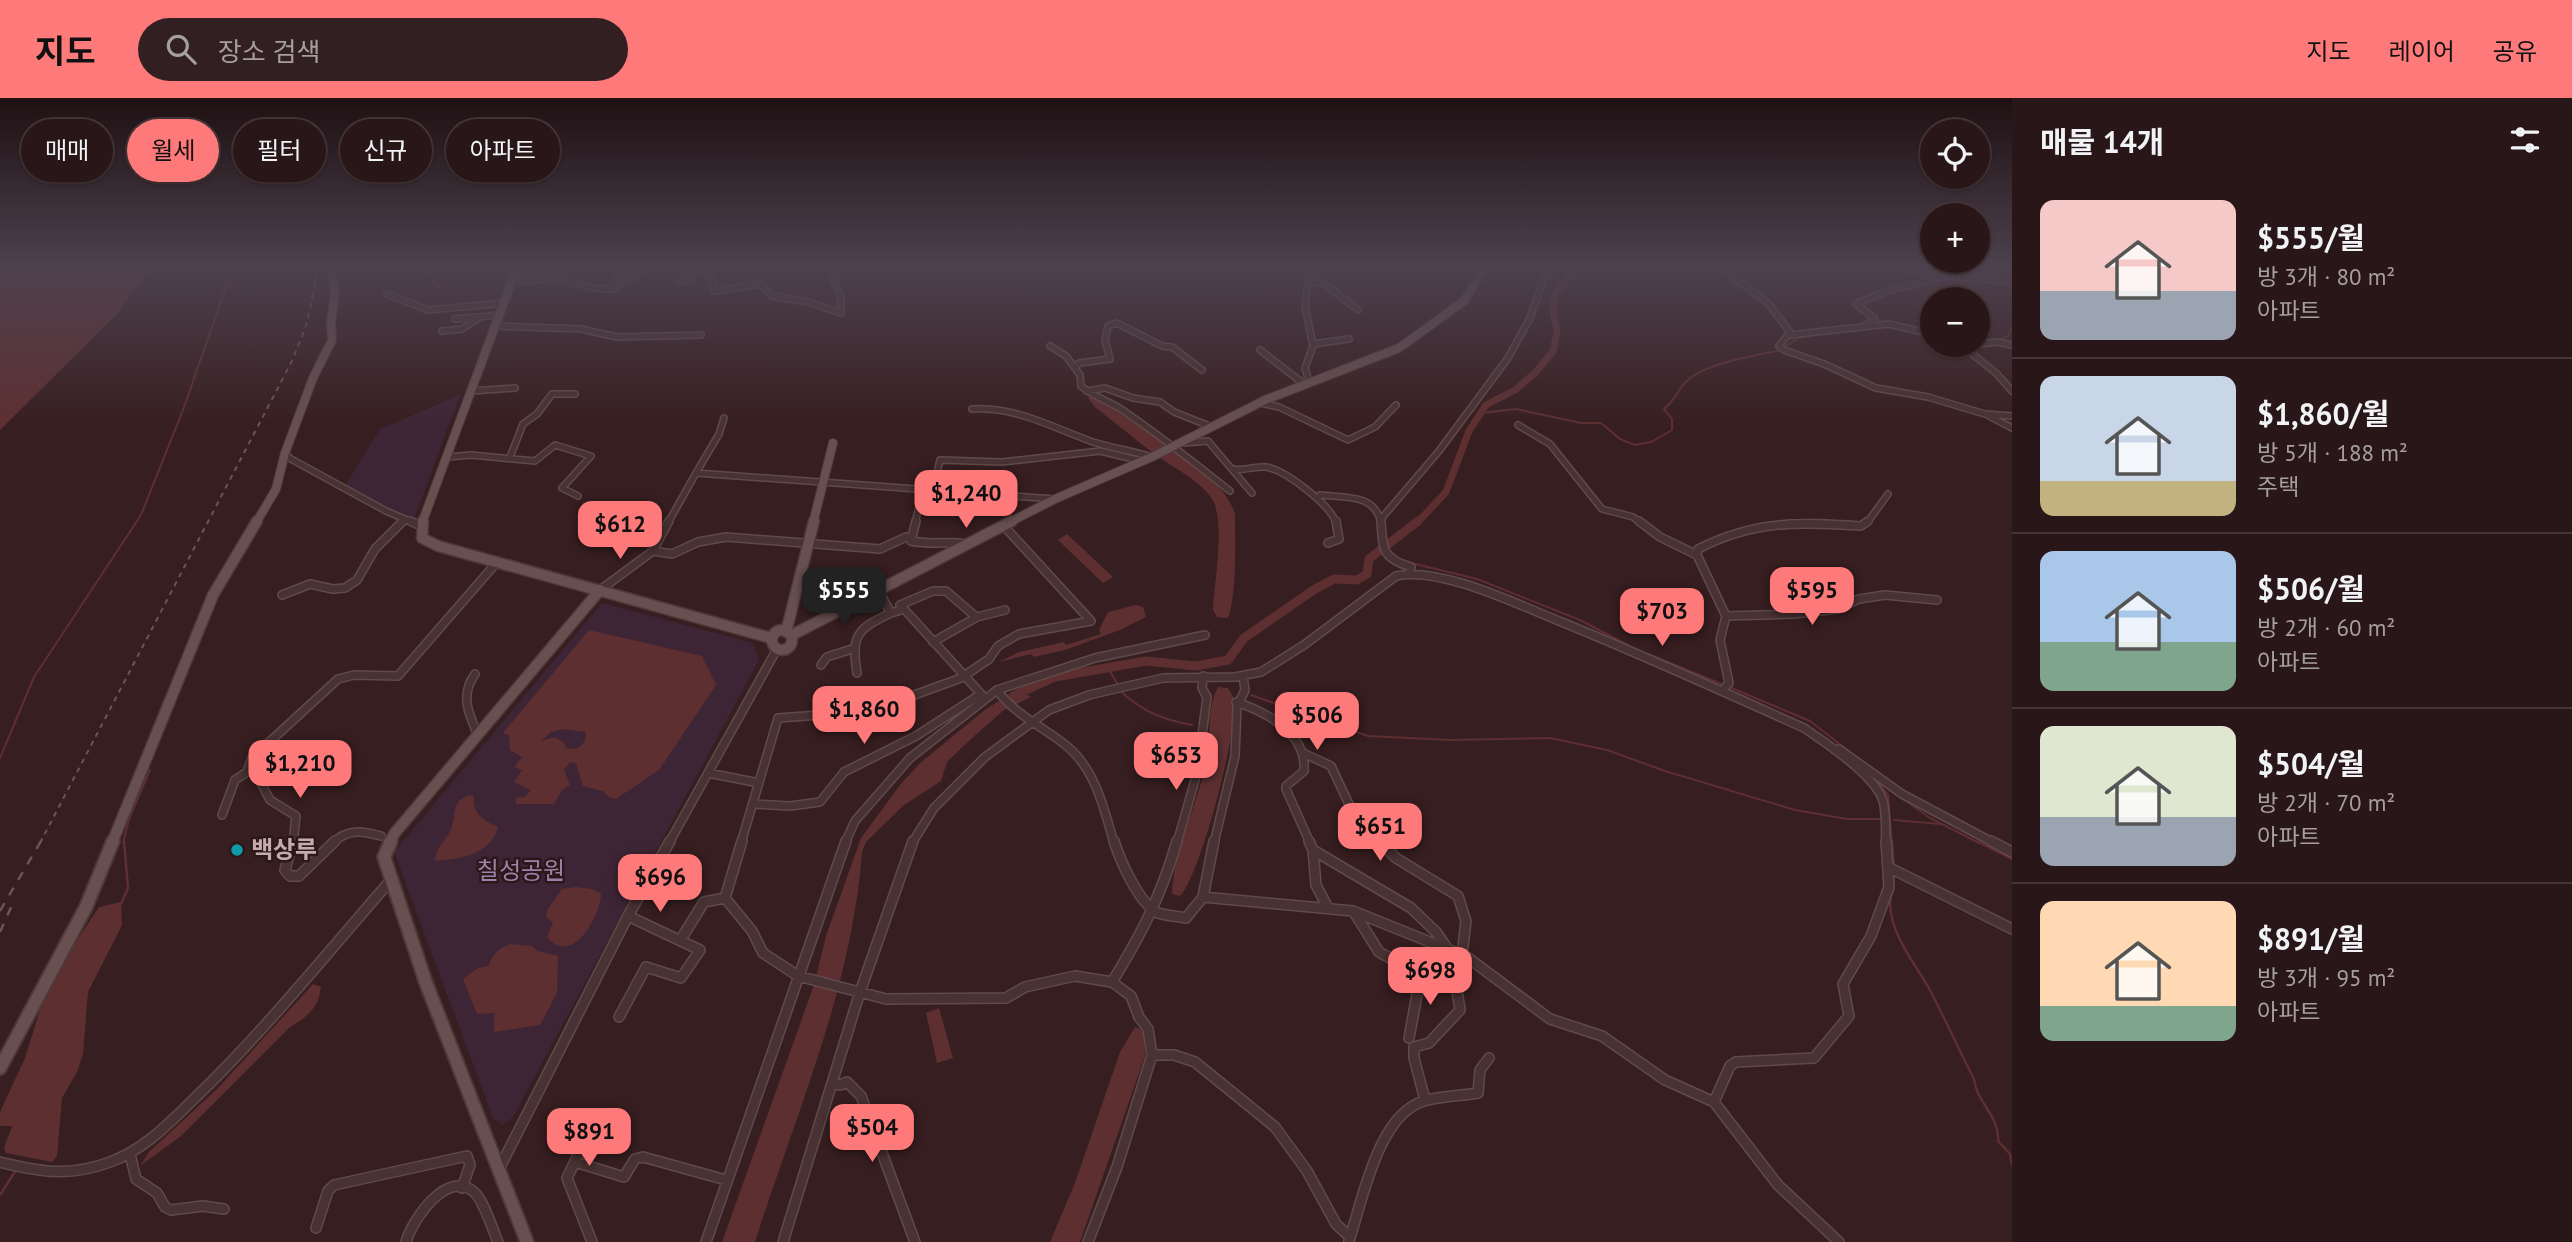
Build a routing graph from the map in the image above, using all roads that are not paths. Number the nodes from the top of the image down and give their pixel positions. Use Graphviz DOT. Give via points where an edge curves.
graph roads {
  1 [pos="331,320"];
  2 [pos="475,320"];
  3 [pos="498,320"];
  4 [pos="1307,320"];
  5 [pos="1437,320"];
  6 [pos="1529,320"];
  7 [pos="1784,320"];
  8 [pos="1873,320"];
  9 [pos="496,326"];
  10 [pos="1864,326"];
  11 [pos="442,331"];
  12 [pos="1920,331"];
  13 [pos="701,335"];
  14 [pos="1790,335"];
  15 [pos="1349,339"];
  16 [pos="1990,343"];
  17 [pos="1312,344"];
  18 [pos="2012,345"];
  19 [pos="1051,346"];
  20 [pos="1260,350"];
  21 [pos="1976,357"];
  22 [pos="1074,368"];
  23 [pos="1202,370"];
  24 [pos="1307,383"];
  25 [pos="515,388"];
  26 [pos="472,391"];
  27 [pos="1087,391"];
  28 [pos="2012,391"];
  29 [pos="575,394"];
  30 [pos="1260,403"];
  31 [pos="1396,405"];
  32 [pos="972,409"];
  33 [pos="1985,414"];
  34 [pos="2012,416"];
  35 [pos="724,418"];
  36 [pos="1518,425"];
  37 [pos="1212,427"];
  38 [pos="2012,428"];
  39 [pos="833,443"];
  40 [pos="1173,446"];
  41 [pos="1102,448"];
  42 [pos="285,453"];
  43 [pos="448,457"];
  44 [pos="510,457"];
  45 [pos="1149,458"];
  46 [pos="1233,469"];
  47 [pos="696,473"];
  48 [pos="822,482"];
  49 [pos="923,490"];
  50 [pos="933,491"];
  51 [pos="1230,491"];
  52 [pos="1251,493"];
  53 [pos="1888,494"];
  54 [pos="1320,495"];
  55 [pos="578,496"];
  56 [pos="1055,499"];
  57 [pos="1381,519"];
  58 [pos="404,520"];
  59 [pos="421,526"];
  60 [pos="1004,526"];
  61 [pos="911,538"];
  62 [pos="810,543"];
  63 [pos="1328,543"];
  64 [pos="969,545"];
  65 [pos="653,551"];
  66 [pos="1697,555"];
  67 [pos="498,561"];
  68 [pos="1409,573"];
  69 [pos="600,590"];
  70 [pos="878,590"];
  71 [pos="282,595"];
  72 [pos="1937,600"];
  73 [pos="904,609"];
  74 [pos="1005,610"];
  75 [pos="891,613"];
  76 [pos="975,616"];
  77 [pos="1726,616"];
  78 [pos="789,633"];
  79 [pos="1205,635"];
  80 [pos="771,639"];
  81 [pos="933,642"];
  82 [pos="777,649"];
  83 [pos="852,649"];
  84 [pos="821,665"];
  85 [pos="857,673"];
  86 [pos="475,674"];
  87 [pos="964,676"];
  88 [pos="1203,676"];
  89 [pos="1243,676"];
  90 [pos="997,691"];
  91 [pos="1723,691"];
  92 [pos="983,696"];
  93 [pos="1236,702"];
  94 [pos="1028,721"];
  95 [pos="478,735"];
  96 [pos="1825,741"];
  97 [pos="1303,753"];
  98 [pos="248,769"];
  99 [pos="708,773"];
  100 [pos="759,783"];
  101 [pos="1902,794"];
  102 [pos="1881,795"];
  103 [pos="753,804"];
  104 [pos="222,815"];
  105 [pos="381,836"];
  106 [pos="1313,850"];
  107 [pos="2012,852"];
  108 [pos="1890,868"];
  109 [pos="391,880"];
  110 [pos="1203,897"];
  111 [pos="726,898"];
  112 [pos="1328,908"];
  113 [pos="1154,911"];
  114 [pos="1353,911"];
  115 [pos="628,916"];
  116 [pos="2012,929"];
  117 [pos="681,939"];
  118 [pos="1447,949"];
  119 [pos="1462,955"];
  120 [pos="1421,973"];
  121 [pos="800,976"];
  122 [pos="1112,982"];
  123 [pos="857,990"];
  124 [pos="618,1017"];
  125 [pos="1402,1026"];
  126 [pos="1412,1043"];
  127 [pos="1152,1055"];
  128 [pos="1489,1058"];
  129 [pos="0,1068"];
  130 [pos="832,1083"];
  131 [pos="1426,1100"];
  132 [pos="1714,1102"];
  133 [pos="571,1130"];
  134 [pos="130,1154"];
  135 [pos="0,1162"];
  136 [pos="575,1162"];
  137 [pos="499,1169"];
  138 [pos="726,1180"];
  139 [pos="462,1188"];
  140 [pos="224,1209"];
  141 [pos="316,1228"];
  142 [pos="1349,1240"];
  143 [pos="406,1242"];
  144 [pos="498,1242"];
  145 [pos="527,1242"];
  146 [pos="592,1242"];
  147 [pos="706,1242"];
  148 [pos="783,1242"];
  149 [pos="915,1242"];
  150 [pos="1088,1242"];
  151 [pos="1839,1242"];
  1 -- 42 [label="main road" via="332,340"];
  2 -- 11 [label="street" via="462,329"];
  3 -- 9 [label="main road"];
  4 -- 17 [label="street"];
  5 -- 24 [label="main road" via="1406,343"];
  6 -- 57 [label="street" via="1508,358 1439,451"];
  7 -- 14 [label="street"];
  8 -- 10 [label="street"];
  9 -- 13 [label="street" via="581,329 617,337"];
  9 -- 26 [label="main road"];
  10 -- 12 [label="street" via="1892,325"];
  10 -- 14 [label="street"];
  14 -- 33 [label="street" via="1780,342 1780,348 1870,386"];
  15 -- 17 [label="street"];
  16 -- 18 [label="street"];
  17 -- 24 [label="street" via="1305,368"];
  19 -- 22 [label="street"];
  20 -- 24 [label="street"];
  21 -- 28 [label="street"];
  22 -- 23 [label="street" via="1079,363 1110,359 1105,336 1108,326 1117,323 1172,347"];
  22 -- 27 [label="street"];
  24 -- 30 [label="main road"];
  25 -- 26 [label="street"];
  26 -- 43 [label="main road"];
  27 -- 37 [label="street" via="1105,388 1160,402"];
  27 -- 40 [label="street"];
  29 -- 44 [label="street" via="552,394 523,424"];
  30 -- 31 [label="street" via="1279,407 1348,440"];
  30 -- 37 [label="main road"];
  32 -- 41 [label="street" via="1014,409"];
  33 -- 34 [label="street"];
  33 -- 38 [label="street"];
  35 -- 47 [label="street"];
  36 -- 66 [label="street" via="1550,444 1602,509 1633,517"];
  37 -- 40 [label="main road"];
  39 -- 48 [label="main road"];
  40 -- 45 [label="main road"];
  40 -- 46 [label="street" via="1208,441"];
  40 -- 51 [label="street"];
  41 -- 45 [label="street"];
  41 -- 50 [label="street" via="1002,462 940,460"];
  42 -- 58 [label="street"];
  42 -- 129 [label="main road" via="276,489 208,605 86,907"];
  43 -- 44 [label="street"];
  43 -- 59 [label="main road"];
  44 -- 55 [label="street" via="535,461 555,445 592,456 562,488"];
  45 -- 56 [label="main road"];
  46 -- 52 [label="street"];
  46 -- 54 [label="street" via="1266,467"];
  47 -- 48 [label="street"];
  47 -- 65 [label="street"];
  48 -- 49 [label="street"];
  48 -- 62 [label="main road"];
  49 -- 50 [label="street"];
  49 -- 61 [label="street"];
  50 -- 56 [label="street"];
  53 -- 66 [label="street" via="1861,526 1761,525 1727,533 1698,549"];
  54 -- 57 [label="street" via="1361,499 1379,510"];
  54 -- 63 [label="street" via="1338,528 1339,539"];
  56 -- 60 [label="main road"];
  57 -- 68 [label="street" via="1381,542 1391,559 1411,567"];
  58 -- 59 [label="street"];
  58 -- 71 [label="street" via="375,548 357,580 345,588 310,584"];
  59 -- 67 [label="main road" via="425,541"];
  60 -- 64 [label="main road"];
  60 -- 87 [label="street" via="1073,596 1090,621 1019,634"];
  61 -- 62 [label="street" via="880,549"];
  61 -- 64 [label="street" via="925,544"];
  62 -- 65 [label="street" via="726,537 698,542 672,554"];
  62 -- 78 [label="main road"];
  64 -- 70 [label="main road"];
  65 -- 69 [label="street"];
  66 -- 77 [label="street"];
  67 -- 69 [label="main road"];
  67 -- 98 [label="street" via="398,676 338,679 252,758"];
  68 -- 89 [label="street" via="1396,576 1280,662"];
  68 -- 91 [label="street" via="1498,595"];
  69 -- 80 [label="main road"];
  69 -- 95 [label="main road"];
  70 -- 75 [label="street"];
  70 -- 78 [label="main road"];
  72 -- 77 [label="street" via="1885,595 1859,599 1838,610"];
  73 -- 75 [label="street"];
  73 -- 76 [label="street" via="901,605 933,591 946,591"];
  73 -- 81 [label="street"];
  74 -- 76 [label="street"];
  75 -- 83 [label="street" via="859,629"];
  76 -- 81 [label="street"];
  77 -- 91 [label="street" via="1720,648 1729,683"];
  78 -- 80 [label="main road" via="779,632"];
  78 -- 82 [label="main road" via="794,640 791,645"];
  79 -- 90 [label="street" via="1095,659"];
  80 -- 82 [label="main road"];
  81 -- 87 [label="street"];
  82 -- 99 [label="street"];
  83 -- 84 [label="street" via="827,657"];
  83 -- 85 [label="street"];
  86 -- 95 [label="street" via="464,691"];
  87 -- 92 [label="street"];
  87 -- 100 [label="street" via="847,713 778,718"];
  88 -- 89 [label="street"];
  88 -- 94 [label="street" via="1163,678 1089,695"];
  88 -- 113 [label="street" via="1202,688 1208,697 1197,772"];
  89 -- 93 [label="street" via="1245,690"];
  90 -- 92 [label="street"];
  90 -- 94 [label="street"];
  91 -- 96 [label="street"];
  92 -- 103 [label="street" via="844,772 820,802"];
  92 -- 121 [label="street" via="909,758 855,821"];
  93 -- 97 [label="street" via="1286,726"];
  93 -- 110 [label="street" via="1237,738"];
  94 -- 113 [label="street" via="1067,747 1088,771 1118,860"];
  94 -- 123 [label="street" via="934,808 910,846"];
  95 -- 109 [label="main road" via="390,840 384,857"];
  96 -- 101 [label="street"];
  96 -- 102 [label="street"];
  97 -- 106 [label="street" via="1304,771 1286,789"];
  97 -- 119 [label="street" via="1331,766 1355,817 1396,858 1458,897 1466,921"];
  98 -- 104 [label="street" via="232,784"];
  98 -- 105 [label="street" via="261,775 273,803 296,816 285,870 290,876 299,876 341,836 359,830"];
  99 -- 100 [label="street"];
  99 -- 115 [label="street"];
  100 -- 103 [label="street"];
  101 -- 102 [label="street"];
  101 -- 107 [label="street"];
  102 -- 108 [label="street"];
  103 -- 111 [label="street"];
  106 -- 112 [label="street" via="1316,885"];
  106 -- 118 [label="street" via="1424,916"];
  108 -- 116 [label="street"];
  108 -- 132 [label="street" via="1881,913 1843,984 1849,1012 1843,1023 1814,1058 1736,1062"];
  109 -- 134 [label="street" via="232,1063 173,1122"];
  109 -- 137 [label="main road"];
  110 -- 112 [label="street"];
  110 -- 113 [label="street" via="1186,918"];
  111 -- 117 [label="street" via="704,902"];
  111 -- 121 [label="street" via="763,953"];
  112 -- 114 [label="street"];
  113 -- 122 [label="street"];
  114 -- 118 [label="street"];
  114 -- 120 [label="street" via="1379,952"];
  115 -- 117 [label="street"];
  115 -- 137 [label="street"];
  117 -- 124 [label="street" via="700,950 681,978 646,967"];
  118 -- 119 [label="street"];
  119 -- 132 [label="street" via="1550,1019 1602,1037 1665,1080"];
  120 -- 126 [label="street"];
  120 -- 126 [label="street" via="1456,984 1460,1010 1429,1043"];
  121 -- 123 [label="street"];
  121 -- 138 [label="street"];
  122 -- 123 [label="street" via="1075,976 1026,987 1006,998 886,999"];
  122 -- 127 [label="street" via="1131,996 1148,1029"];
  123 -- 130 [label="street"];
  125 -- 126 [label="street"];
  126 -- 131 [label="street"];
  127 -- 142 [label="street" via="1174,1055 1195,1062 1275,1127"];
  127 -- 150 [label="street"];
  128 -- 131 [label="street" via="1480,1070 1478,1093"];
  130 -- 148 [label="street"];
  130 -- 149 [label="street" via="847,1082 861,1096"];
  131 -- 142 [label="street" via="1409,1109 1385,1135"];
  132 -- 151 [label="street" via="1778,1185"];
  133 -- 136 [label="street" via="588,1134"];
  134 -- 135 [label="street" via="69,1173"];
  134 -- 140 [label="street" via="136,1179 157,1193 165,1207 178,1211 203,1206"];
  136 -- 138 [label="street" via="624,1177 635,1159 643,1157"];
  136 -- 146 [label="street" via="567,1178"];
  137 -- 145 [label="main road"];
  138 -- 147 [label="street"];
  139 -- 141 [label="street" via="470,1157 334,1185"];
  139 -- 143 [label="street" via="433,1197 421,1209"];
  139 -- 144 [label="street" via="476,1193"];
}
